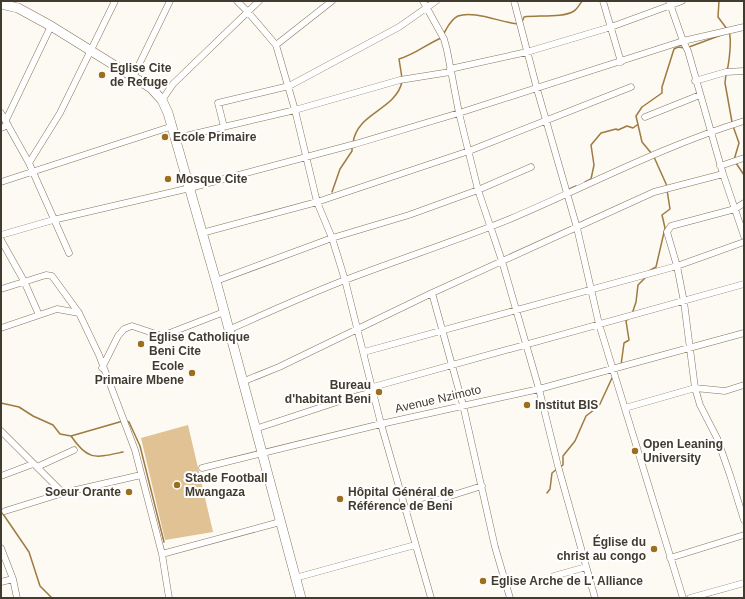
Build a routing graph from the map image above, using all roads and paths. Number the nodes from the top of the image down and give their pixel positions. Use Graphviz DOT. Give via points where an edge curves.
graph roads {
  1 [pos="115,1"];
  2 [pos="170,1"];
  3 [pos="237,1"];
  4 [pos="259,1"];
  5 [pos="332,1"];
  6 [pos="436,1"];
  7 [pos="514,1"];
  8 [pos="603,1"];
  9 [pos="682,1"];
  10 [pos="5,3"];
  11 [pos="670,3"];
  12 [pos="425,4"];
  13 [pos="247,11"];
  14 [pos="51,26"];
  15 [pos="611,27"];
  16 [pos="744,27"];
  17 [pos="276,45"];
  18 [pos="686,46"];
  19 [pos="89,51"];
  20 [pos="527,52"];
  21 [pos="621,62"];
  22 [pos="450,71"];
  23 [pos="744,71"];
  24 [pos="133,77"];
  25 [pos="695,81"];
  26 [pos="289,86"];
  27 [pos="631,87"];
  28 [pos="536,89"];
  29 [pos="700,95"];
  30 [pos="162,100"];
  31 [pos="295,110"];
  32 [pos="1,113"];
  33 [pos="459,113"];
  34 [pos="644,117"];
  35 [pos="545,120"];
  36 [pos="744,121"];
  37 [pos="7,122"];
  38 [pos="173,126"];
  39 [pos="224,127"];
  40 [pos="1,128"];
  41 [pos="712,131"];
  42 [pos="177,138"];
  43 [pos="469,151"];
  44 [pos="307,157"];
  45 [pos="744,158"];
  46 [pos="29,163"];
  47 [pos="720,166"];
  48 [pos="531,167"];
  49 [pos="32,171"];
  50 [pos="723,174"];
  51 [pos="1,182"];
  52 [pos="190,188"];
  53 [pos="478,190"];
  54 [pos="568,194"];
  55 [pos="317,202"];
  56 [pos="744,203"];
  57 [pos="735,209"];
  58 [pos="53,220"];
  59 [pos="491,227"];
  60 [pos="577,228"];
  61 [pos="202,233"];
  62 [pos="1,235"];
  63 [pos="744,236"];
  64 [pos="332,238"];
  65 [pos="1,240"];
  66 [pos="744,242"];
  67 [pos="69,253"];
  68 [pos="502,261"];
  69 [pos="677,266"];
  70 [pos="345,280"];
  71 [pos="24,281"];
  72 [pos="216,281"];
  73 [pos="744,284"];
  74 [pos="1,289"];
  75 [pos="590,289"];
  76 [pos="432,293"];
  77 [pos="684,302"];
  78 [pos="516,309"];
  79 [pos="224,312"];
  80 [pos="80,314"];
  81 [pos="39,315"];
  82 [pos="598,324"];
  83 [pos="1,328"];
  84 [pos="358,329"];
  85 [pos="228,330"];
  86 [pos="442,330"];
  87 [pos="744,333"];
  88 [pos="526,344"];
  89 [pos="691,349"];
  90 [pos="364,352"];
  91 [pos="452,364"];
  92 [pos="102,368"];
  93 [pos="611,369"];
  94 [pos="242,382"];
  95 [pos="744,385"];
  96 [pos="695,388"];
  97 [pos="373,389"];
  98 [pos="539,389"];
  99 [pos="464,405"];
  100 [pos="625,408"];
  101 [pos="381,424"];
  102 [pos="255,429"];
  103 [pos="1,431"];
  104 [pos="74,450"];
  105 [pos="262,452"];
  106 [pos="35,465"];
  107 [pos="202,468"];
  108 [pos="141,475"];
  109 [pos="1,476"];
  110 [pos="482,486"];
  111 [pos="63,493"];
  112 [pos="405,510"];
  113 [pos="4,511"];
  114 [pos="744,520"];
  115 [pos="280,522"];
  116 [pos="744,535"];
  117 [pos="415,545"];
  118 [pos="1,548"];
  119 [pos="162,554"];
  120 [pos="670,558"];
  121 [pos="586,567"];
  122 [pos="554,576"];
  123 [pos="295,578"];
  124 [pos="12,579"];
  125 [pos="1,582"];
  126 [pos="744,583"];
  127 [pos="169,597"];
  128 [pos="17,598"];
  129 [pos="161,598"];
  130 [pos="301,598"];
  131 [pos="431,598"];
  132 [pos="510,598"];
  133 [pos="596,598"];
  134 [pos="683,598"];
  135 [pos="690,598"];
  1 -- 19 [label="street"];
  2 -- 24 [label="street"];
  3 -- 13 [label="street"];
  4 -- 13 [label="street"];
  5 -- 17 [label="street"];
  6 -- 12 [label="street"];
  7 -- 20 [label="street"];
  8 -- 15 [label="street"];
  9 -- 11 [label="street"];
  10 -- 14 [label="highway"];
  11 -- 15 [label="street"];
  11 -- 18 [label="street"];
  12 -- 22 [label="street" via="442,37"];
  12 -- 26 [label="street" via="399,27"];
  13 -- 17 [label="street"];
  13 -- 30 [label="street" via="173,84"];
  14 -- 19 [label="highway"];
  14 -- 37 [label="street"];
  15 -- 20 [label="street"];
  15 -- 21 [label="street"];
  16 -- 18 [label="street" via="728,30"];
  17 -- 26 [label="street"];
  18 -- 21 [label="street"];
  18 -- 25 [label="street"];
  19 -- 24 [label="highway"];
  19 -- 46 [label="street" via="60,113"];
  20 -- 22 [label="street"];
  20 -- 28 [label="street"];
  21 -- 28 [label="street"];
  22 -- 31 [label="street" via="402,80"];
  22 -- 33 [label="street"];
  23 -- 25 [label="street" via="726,72"];
  24 -- 30 [label="highway"];
  25 -- 29 [label="street"];
  26 -- 31 [label="street"];
  26 -- 39 [label="street" via="218,103"];
  27 -- 35 [label="street"];
  28 -- 33 [label="street"];
  28 -- 35 [label="street"];
  29 -- 34 [label="street"];
  29 -- 41 [label="street"];
  30 -- 38 [label="highway"];
  31 -- 39 [label="street"];
  31 -- 44 [label="street"];
  32 -- 37 [label="street"];
  33 -- 43 [label="street"];
  33 -- 44 [label="street"];
  35 -- 43 [label="street"];
  35 -- 54 [label="street"];
  36 -- 41 [label="street"];
  37 -- 40 [label="street"];
  37 -- 46 [label="street"];
  38 -- 42 [label="highway"];
  38 -- 49 [label="street"];
  39 -- 42 [label="street"];
  41 -- 47 [label="street"];
  41 -- 54 [label="street" via="652,155"];
  42 -- 52 [label="highway"];
  43 -- 53 [label="street"];
  43 -- 55 [label="street"];
  44 -- 52 [label="street"];
  44 -- 55 [label="street"];
  45 -- 47 [label="street"];
  46 -- 49 [label="street"];
  47 -- 50 [label="street"];
  48 -- 53 [label="street"];
  49 -- 51 [label="street"];
  49 -- 58 [label="street"];
  50 -- 57 [label="street"];
  50 -- 60 [label="street" via="654,192"];
  52 -- 58 [label="street"];
  52 -- 61 [label="highway"];
  53 -- 59 [label="street"];
  53 -- 64 [label="street" via="409,215"];
  54 -- 59 [label="street"];
  54 -- 60 [label="street"];
  55 -- 61 [label="street"];
  55 -- 64 [label="street"];
  56 -- 57 [label="street"];
  57 -- 63 [label="street"];
  57 -- 69 [label="street" via="671,226 667,232"];
  58 -- 62 [label="street"];
  58 -- 67 [label="street"];
  59 -- 68 [label="street"];
  59 -- 70 [label="street"];
  60 -- 68 [label="street"];
  60 -- 75 [label="street"];
  61 -- 72 [label="highway"];
  64 -- 70 [label="street"];
  64 -- 72 [label="street"];
  65 -- 71 [label="street"];
  66 -- 69 [label="street"];
  68 -- 76 [label="street"];
  68 -- 78 [label="street"];
  69 -- 75 [label="street"];
  69 -- 77 [label="street"];
  70 -- 84 [label="street"];
  70 -- 85 [label="street"];
  71 -- 74 [label="street"];
  71 -- 80 [label="street" via="46,275 52,276"];
  71 -- 81 [label="street"];
  72 -- 79 [label="highway"];
  73 -- 77 [label="street"];
  75 -- 78 [label="street"];
  75 -- 82 [label="street"];
  76 -- 84 [label="street"];
  76 -- 86 [label="street"];
  77 -- 82 [label="street"];
  77 -- 89 [label="street"];
  78 -- 86 [label="street"];
  78 -- 88 [label="street"];
  79 -- 85 [label="highway"];
  79 -- 92 [label="street" via="162,336 132,326 124,329"];
  80 -- 81 [label="street" via="57,309"];
  80 -- 92 [label="street" via="99,355"];
  81 -- 83 [label="street"];
  82 -- 88 [label="street"];
  82 -- 93 [label="street"];
  84 -- 90 [label="street"];
  84 -- 94 [label="street"];
  85 -- 94 [label="highway"];
  86 -- 90 [label="street"];
  86 -- 91 [label="street"];
  87 -- 89 [label="street, Avenue Nzimoto"];
  88 -- 91 [label="street"];
  88 -- 98 [label="street"];
  89 -- 93 [label="street, Avenue Nzimoto"];
  89 -- 96 [label="street"];
  90 -- 97 [label="street"];
  91 -- 97 [label="street"];
  91 -- 99 [label="street"];
  92 -- 108 [label="street" via="127,428"];
  93 -- 98 [label="street, Avenue Nzimoto"];
  93 -- 100 [label="street"];
  94 -- 102 [label="highway"];
  95 -- 96 [label="street" via="725,391"];
  96 -- 100 [label="street"];
  96 -- 114 [label="street" via="728,467"];
  97 -- 101 [label="street"];
  97 -- 102 [label="street"];
  98 -- 99 [label="street, Avenue Nzimoto"];
  98 -- 121 [label="street"];
  99 -- 101 [label="street, Avenue Nzimoto"];
  99 -- 110 [label="street"];
  100 -- 120 [label="street"];
  101 -- 105 [label="street, Avenue Nzimoto"];
  101 -- 112 [label="street"];
  102 -- 105 [label="highway"];
  103 -- 106 [label="street"];
  104 -- 106 [label="street"];
  105 -- 107 [label="street, Avenue Nzimoto"];
  105 -- 115 [label="highway"];
  106 -- 109 [label="street"];
  106 -- 111 [label="street"];
  108 -- 111 [label="street"];
  108 -- 119 [label="street"];
  110 -- 112 [label="street"];
  110 -- 132 [label="street" via="495,547"];
  111 -- 113 [label="street"];
  112 -- 117 [label="street"];
  115 -- 119 [label="street"];
  115 -- 123 [label="highway"];
  116 -- 120 [label="street"];
  117 -- 123 [label="street"];
  117 -- 131 [label="street"];
  118 -- 124 [label="street"];
  119 -- 127 [label="street"];
  120 -- 134 [label="street"];
  121 -- 122 [label="street"];
  121 -- 133 [label="street"];
  123 -- 130 [label="highway"];
  124 -- 125 [label="street"];
  124 -- 128 [label="street"];
  126 -- 135 [label="street"];
  127 -- 129 [label="street"];
}
